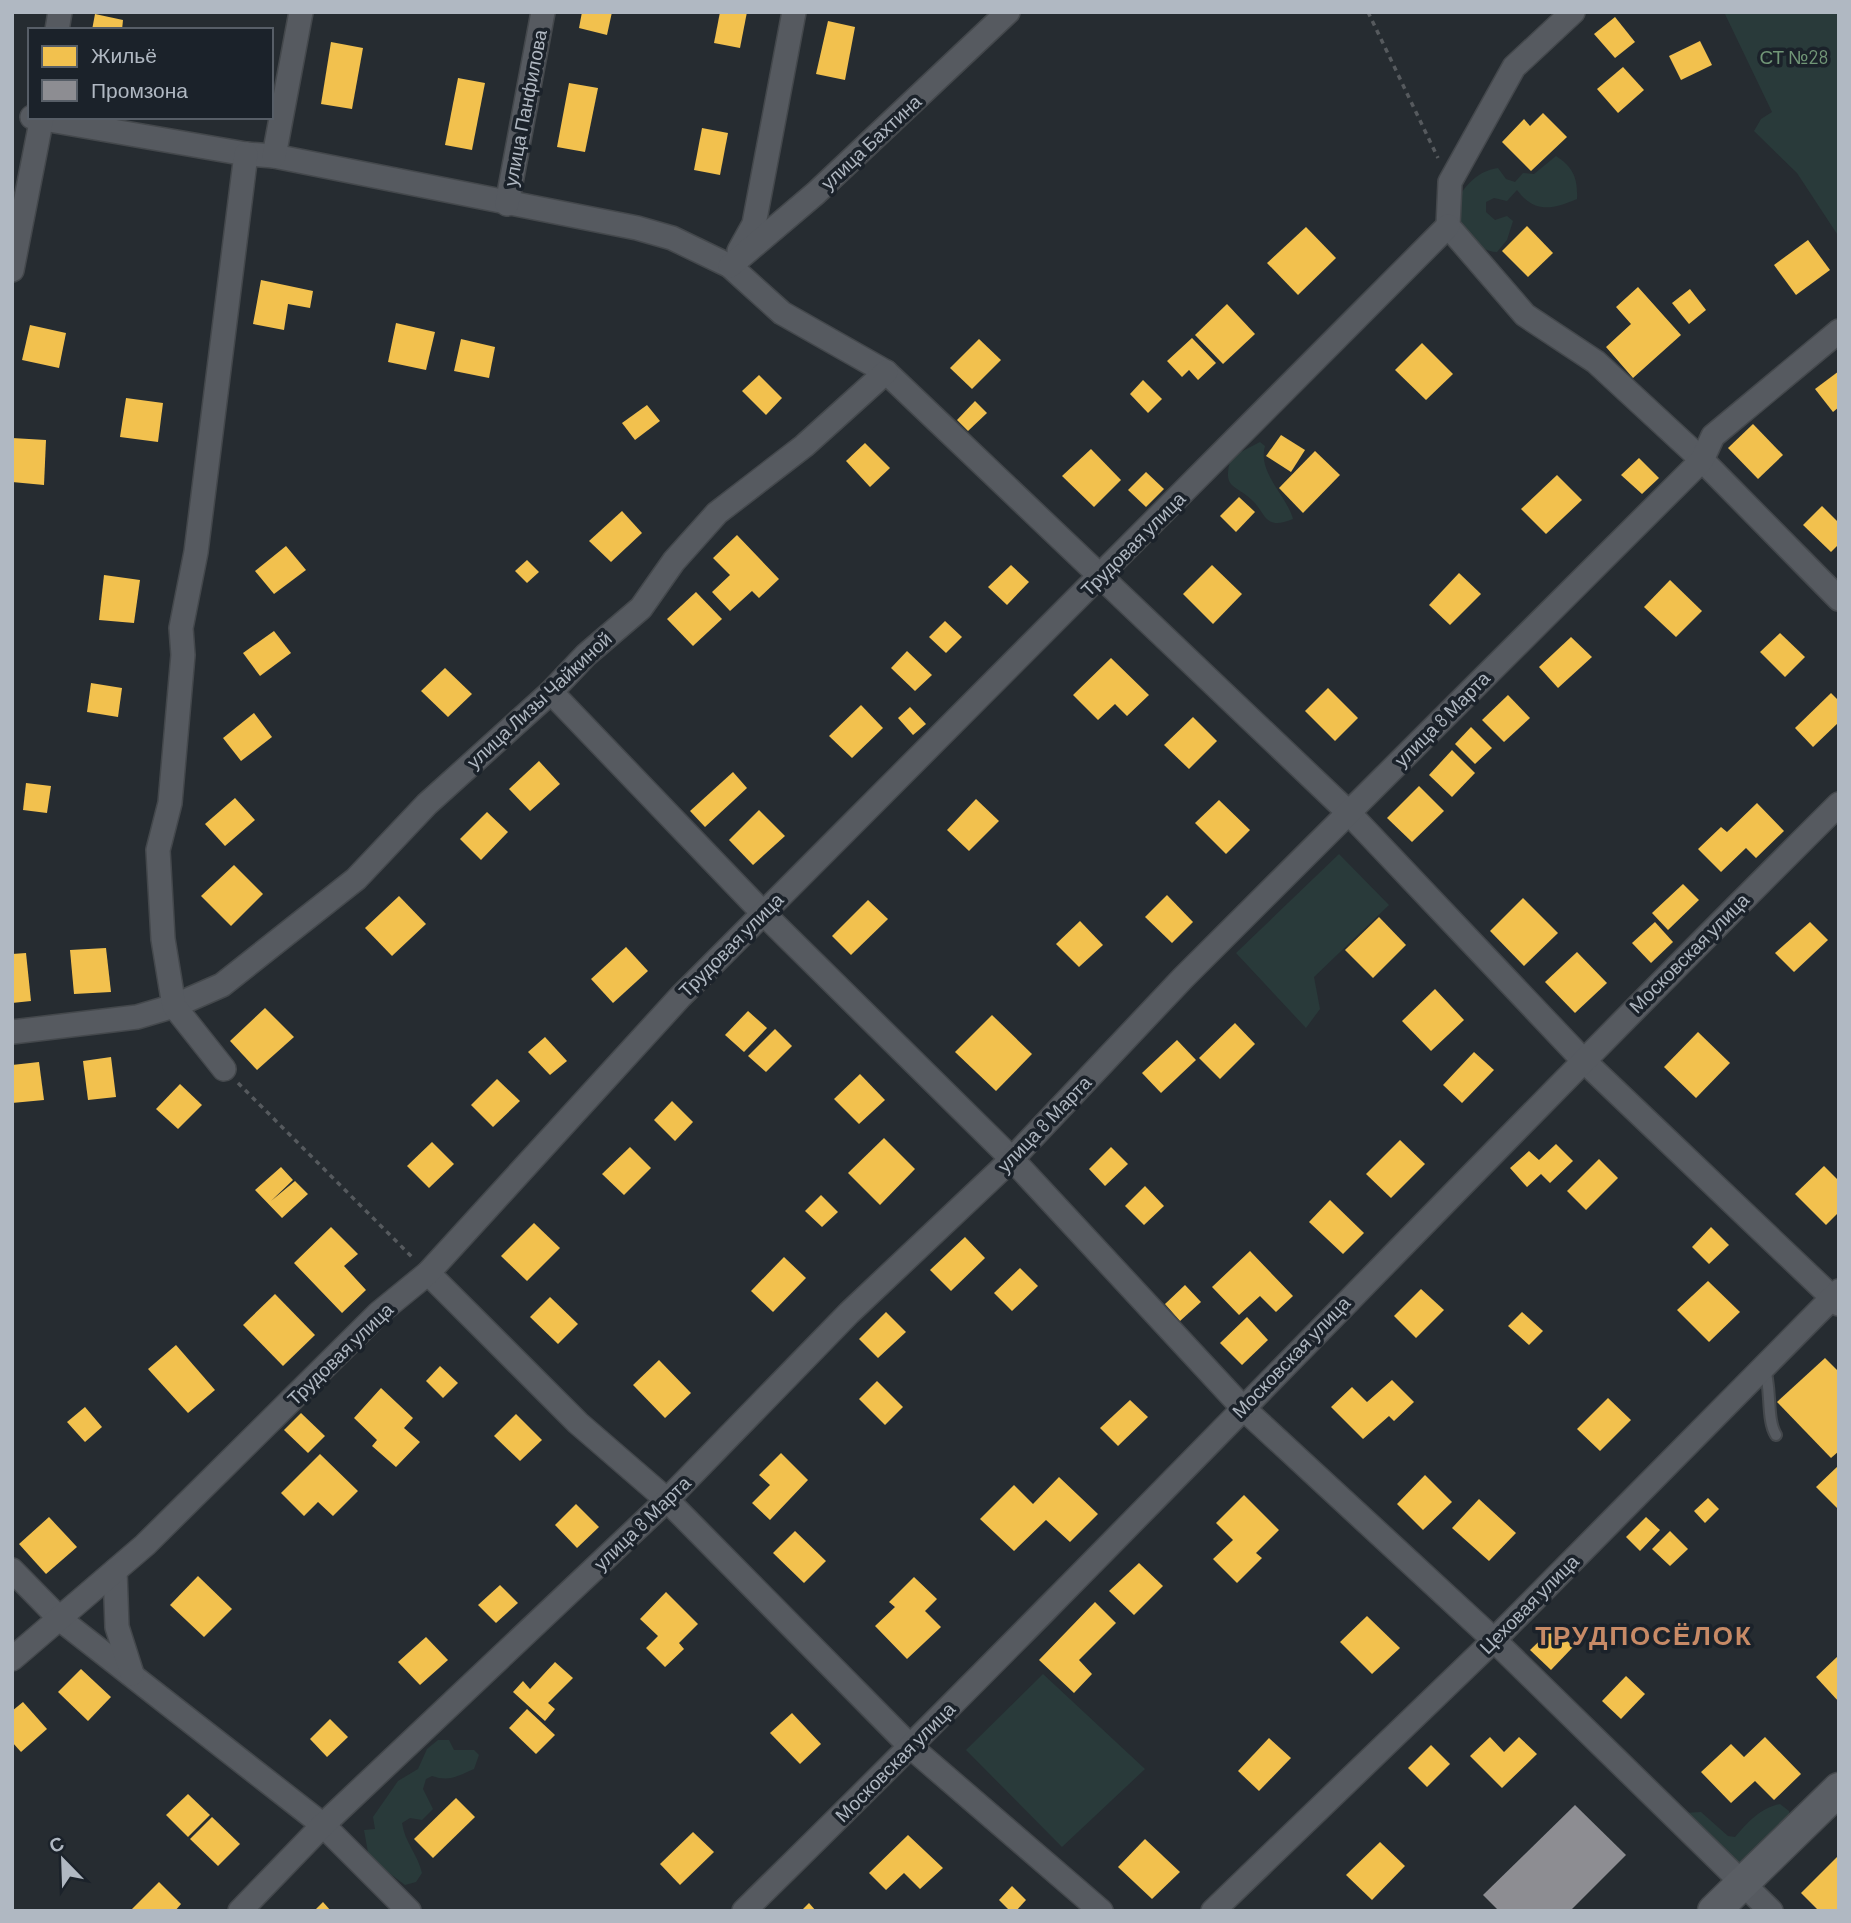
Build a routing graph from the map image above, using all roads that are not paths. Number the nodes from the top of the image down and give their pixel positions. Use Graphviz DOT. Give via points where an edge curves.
graph roads {
  1 [pos="301,12"];
  2 [pos="543,12"];
  3 [pos="794,12"];
  4 [pos="1008,12"];
  5 [pos="1573,12"];
  6 [pos="36,119"];
  7 [pos="42,119"];
  8 [pos="246,154"];
  9 [pos="274,156"];
  10 [pos="507,204"];
  11 [pos="1448,226"];
  12 [pos="730,266"];
  13 [pos="12,271"];
  14 [pos="1839,331"];
  15 [pos="886,372"];
  16 [pos="1702,460"];
  17 [pos="1100,577"];
  18 [pos="1839,599"];
  19 [pos="551,692"];
  20 [pos="1839,804"];
  21 [pos="1349,812"];
  22 [pos="763,913"];
  23 [pos="174,1006"];
  24 [pos="12,1032"];
  25 [pos="1582,1059"];
  26 [pos="224,1069"];
  27 [pos="1012,1159"];
  28 [pos="428,1273"];
  29 [pos="1837,1297"];
  30 [pos="1764,1366"];
  31 [pos="1242,1407"];
  32 [pos="1776,1435"];
  33 [pos="667,1500"];
  34 [pos="12,1570"];
  35 [pos="116,1571"];
  36 [pos="61,1620"];
  37 [pos="1494,1640"];
  38 [pos="12,1659"];
  39 [pos="132,1676"];
  40 [pos="911,1747"];
  41 [pos="1839,1789"];
  42 [pos="323,1825"];
  43 [pos="1743,1883"];
  44 [pos="240,1911"];
  45 [pos="409,1911"];
  46 [pos="744,1911"];
  47 [pos="1101,1911"];
  48 [pos="1213,1911"];
  49 [pos="1714,1911"];
  50 [pos="1771,1911"];
  1 -- 9 [label="street"];
  2 -- 10 [label="street, улица Панфилова"];
  3 -- 12 [label="street" via="754,224"];
  4 -- 12 [label="street, улица Бахтина" via="816,193"];
  5 -- 11 [label="street" via="1514,67 1450,182"];
  6 -- 13 [label="street"];
  7 -- 8 [label="street"];
  8 -- 9 [label="street"];
  8 -- 23 [label="street" via="196,552 181,628 183,655 170,803 158,850 163,939"];
  9 -- 10 [label="street"];
  10 -- 12 [label="street" via="660,235"];
  11 -- 16 [label="street" via="1525,315 1596,362"];
  11 -- 17 [label="street, Трудовая улица"];
  12 -- 15 [label="street" via="782,313"];
  14 -- 16 [label="street, улица 8 Марта" via="1713,436"];
  15 -- 17 [label="street"];
  15 -- 19 [label="street, улица Лизы Чайкиной" via="804,446 717,513 674,561 641,608"];
  16 -- 18 [label="street"];
  16 -- 21 [label="street, улица 8 Марта"];
  17 -- 21 [label="street"];
  17 -- 22 [label="street, Трудовая улица"];
  19 -- 22 [label="street"];
  19 -- 23 [label="street, улица Лизы Чайкиной" via="427,804 356,879 222,985"];
  20 -- 25 [label="street, Московская улица"];
  21 -- 25 [label="street"];
  21 -- 27 [label="street, улица 8 Марта"];
  22 -- 27 [label="street"];
  22 -- 28 [label="street, Трудовая улица" via="612,1069"];
  23 -- 24 [label="street, улица Лизы Чайкиной" via="94,1024"];
  23 -- 26 [label="street"];
  25 -- 29 [label="street"];
  25 -- 31 [label="street, Московская улица"];
  27 -- 31 [label="street"];
  27 -- 33 [label="street, улица 8 Марта" via="849,1313"];
  28 -- 33 [label="street" via="578,1423"];
  28 -- 35 [label="street, Трудовая улица" via="379,1313"];
  29 -- 30 [label="street, Цеховая улица"];
  30 -- 32 [label="lane" via="1771,1383"];
  30 -- 37 [label="street, Цеховая улица"];
  31 -- 37 [label="street"];
  31 -- 40 [label="street, Московская улица"];
  33 -- 40 [label="street"];
  33 -- 42 [label="street, улица 8 Марта"];
  34 -- 36 [label="street"];
  35 -- 36 [label="street, Трудовая улица"];
  35 -- 39 [label="street" via="117,1627"];
  36 -- 38 [label="street, Трудовая улица"];
  36 -- 39 [label="street"];
  37 -- 43 [label="street"];
  37 -- 48 [label="street, Цеховая улица"];
  39 -- 42 [label="street"];
  40 -- 46 [label="street, Московская улица"];
  40 -- 47 [label="street"];
  41 -- 43 [label="street"];
  42 -- 44 [label="street, улица 8 Марта"];
  42 -- 45 [label="street"];
  43 -- 49 [label="street"];
  43 -- 50 [label="street"];
}
